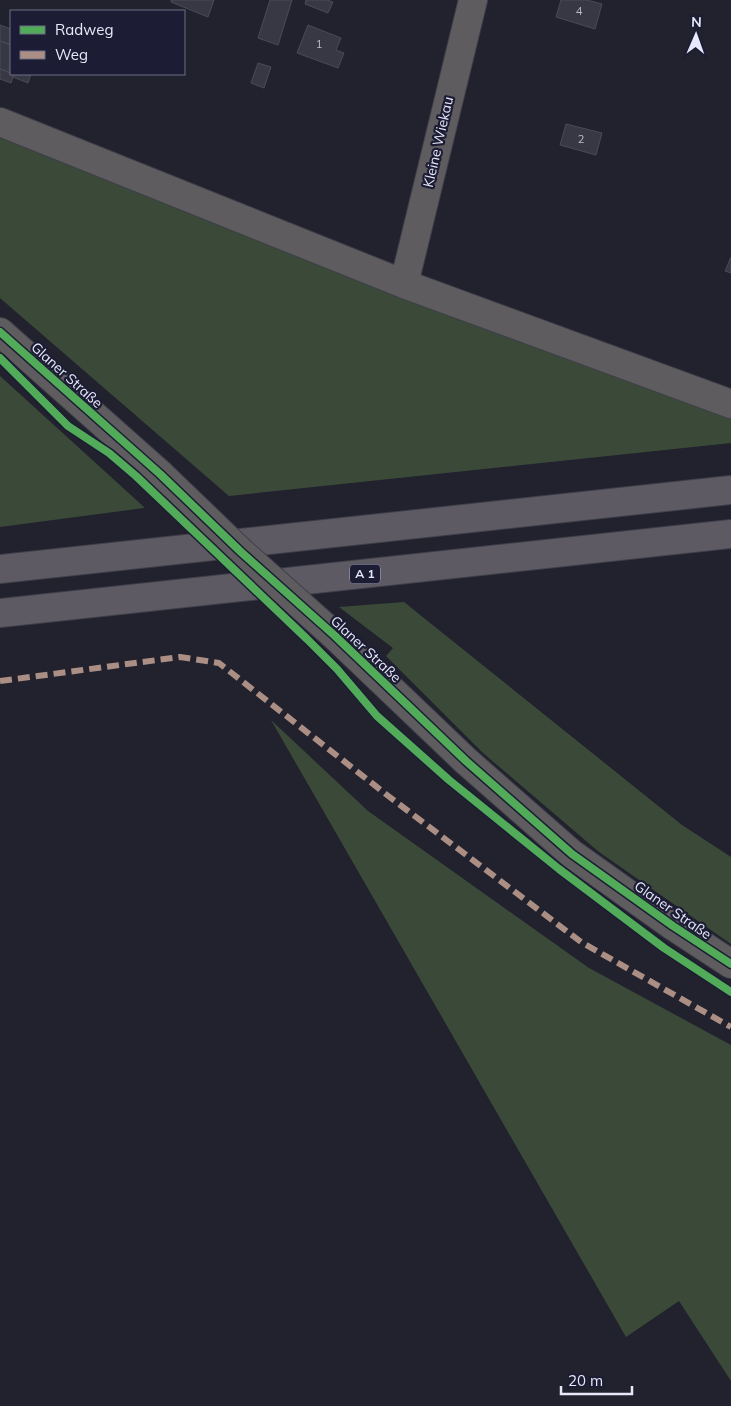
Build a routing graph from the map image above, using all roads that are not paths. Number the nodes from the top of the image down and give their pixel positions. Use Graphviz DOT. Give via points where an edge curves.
graph roads {
  1 [pos="473,0"];
  2 [pos="0,122"];
  3 [pos="404,284"];
  4 [pos="0,332"];
  5 [pos="731,404"];
  6 [pos="731,490"];
  7 [pos="731,534"];
  8 [pos="0,569"];
  9 [pos="0,613"];
  10 [pos="731,964"];
  1 -- 3 [label="street, Kleine Wiekau"];
  2 -- 3 [label="street"];
  3 -- 5 [label="street"];
  4 -- 10 [label="street, Glaner Straße, bridge" via="160,474 466,762 572,854"];
  6 -- 8 [label="highway"];
  7 -- 9 [label="highway, A 1"];
}
